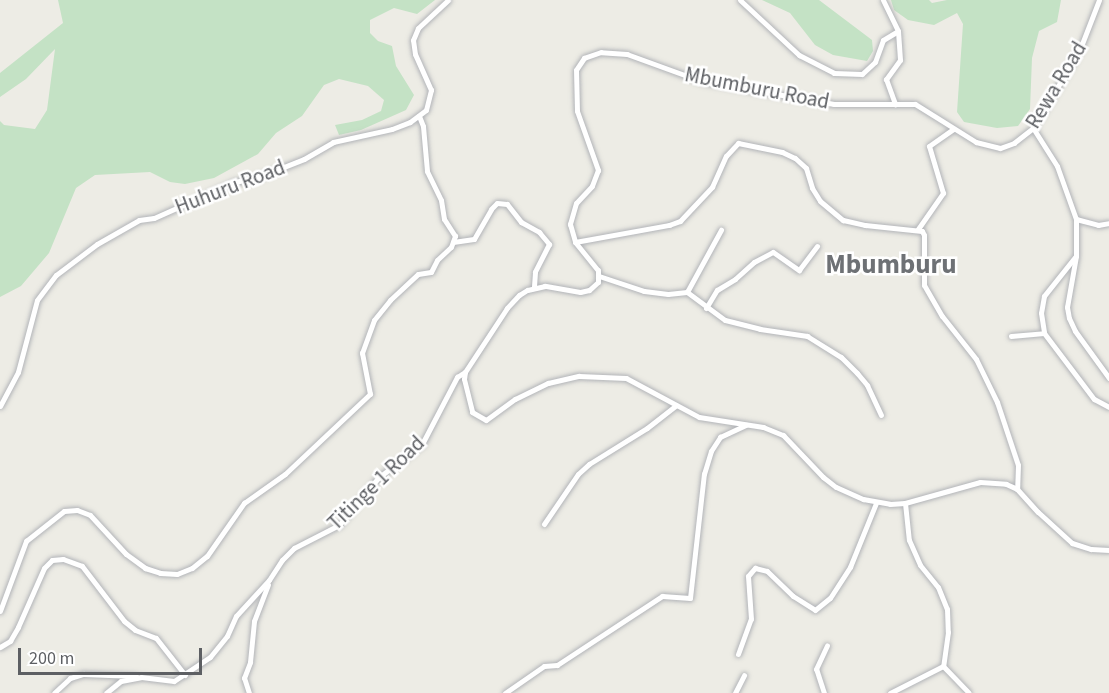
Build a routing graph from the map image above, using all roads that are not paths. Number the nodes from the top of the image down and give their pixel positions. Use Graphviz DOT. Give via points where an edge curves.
graph roads {
  1 [pos="448,0"];
  2 [pos="740,0"];
  3 [pos="883,0"];
  4 [pos="1099,0"];
  5 [pos="898,32"];
  6 [pos="895,104"];
  7 [pos="419,116"];
  8 [pos="1034,128"];
  9 [pos="953,129"];
  10 [pos="1076,219"];
  11 [pos="1109,223"];
  12 [pos="721,230"];
  13 [pos="918,230"];
  14 [pos="453,242"];
  15 [pos="575,242"];
  16 [pos="817,246"];
  17 [pos="1076,256"];
  18 [pos="599,276"];
  19 [pos="534,288"];
  20 [pos="687,292"];
  21 [pos="705,308"];
  22 [pos="1044,333"];
  23 [pos="1011,336"];
  24 [pos="465,372"];
  25 [pos="1109,378"];
  26 [pos="0,405"];
  27 [pos="676,405"];
  28 [pos="1109,407"];
  29 [pos="881,415"];
  30 [pos="746,425"];
  31 [pos="1017,489"];
  32 [pos="876,502"];
  33 [pos="904,503"];
  34 [pos="544,524"];
  35 [pos="1109,550"];
  36 [pos="269,580"];
  37 [pos="0,611"];
  38 [pos="827,645"];
  39 [pos="0,647"];
  40 [pos="738,654"];
  41 [pos="943,666"];
  42 [pos="185,675"];
  43 [pos="744,675"];
  44 [pos="141,677"];
  45 [pos="54,693"];
  46 [pos="106,693"];
  47 [pos="249,693"];
  48 [pos="505,693"];
  49 [pos="735,693"];
  50 [pos="824,693"];
  51 [pos="890,693"];
  52 [pos="969,693"];
  1 -- 7 [label="street" via="418,28 413,40 431,90 426,110"];
  2 -- 5 [label="street" via="799,55 834,73 862,74 875,62 883,40"];
  3 -- 5 [label="street"];
  4 -- 8 [label="street, Rewa Road" via="1080,49"];
  5 -- 6 [label="street" via="900,60 886,79"];
  6 -- 9 [label="street, Rewa Road" via="915,104"];
  6 -- 15 [label="street, Mbumburu Road" via="834,104 743,90 701,81 627,54 592,53 576,70 575,93 577,111 598,170 592,186 572,213 570,224"];
  7 -- 14 [label="street" via="427,171 441,200 444,219 455,236"];
  7 -- 26 [label="street, Huhuru Road" via="392,129 333,142 304,159 235,182 154,218 139,220 97,244 56,275 37,300 18,372"];
  8 -- 9 [label="street, Rewa Road" via="1000,148 976,142"];
  8 -- 10 [label="street" via="1057,166"];
  9 -- 13 [label="street" via="928,146 943,193"];
  10 -- 11 [label="street" via="1098,225"];
  10 -- 17 [label="street"];
  12 -- 20 [label="street"];
  13 -- 15 [label="street" via="843,220 820,201 806,168 795,158 738,143 726,156 712,187 680,221"];
  13 -- 31 [label="street" via="924,235 924,285 942,316 976,359 997,402 1018,465"];
  14 -- 19 [label="street" via="474,239 491,208 497,203 507,204 521,222 539,232 549,244 535,272"];
  14 -- 37 [label="street" via="431,272 418,274 374,320 362,353 370,394 285,474 244,502 207,556 192,568 160,573 126,554 90,515 64,511 26,541"];
  15 -- 18 [label="street, Mbumburu Road"];
  16 -- 21 [label="street" via="799,270 773,252 754,262 717,290"];
  17 -- 22 [label="street" via="1044,296"];
  17 -- 25 [label="street" via="1068,293 1069,318"];
  18 -- 19 [label="street" via="594,286 580,292"];
  18 -- 20 [label="street" via="644,291"];
  19 -- 24 [label="street" via="519,295 507,308"];
  20 -- 21 [label="street"];
  21 -- 29 [label="street" via="725,320 807,336 829,348 867,385"];
  22 -- 23 [label="street"];
  22 -- 28 [label="street" via="1094,399"];
  24 -- 27 [label="street" via="472,412 486,420 530,390 579,376 626,378"];
  24 -- 36 [label="street, Titinge 1 Road" via="457,377 422,444 378,478 339,525 294,548"];
  27 -- 30 [label="street" via="699,417"];
  27 -- 34 [label="street" via="589,464"];
  30 -- 32 [label="street" via="783,435 836,487"];
  30 -- 48 [label="street" via="720,437 711,451 702,484 690,598 662,596 557,665 544,666"];
  31 -- 33 [label="street" via="980,482"];
  31 -- 35 [label="street" via="1072,543"];
  32 -- 33 [label="street"];
  32 -- 40 [label="street" via="850,567 830,598 815,610 793,596 767,571 755,568 748,576 751,619"];
  33 -- 41 [label="street" via="909,540 947,609"];
  36 -- 42 [label="street, Titinge 1 Road" via="236,616 227,636 210,657"];
  36 -- 47 [label="street" via="254,621 250,662 244,678"];
  38 -- 50 [label="street" via="816,669"];
  39 -- 42 [label="street" via="10,641 18,627 44,568 52,560 63,560 82,566 124,621 156,638"];
  41 -- 51 [label="street"];
  41 -- 52 [label="street"];
  42 -- 44 [label="street, Titinge 1 Road" via="174,681"];
  43 -- 49 [label="street"];
  44 -- 45 [label="street" via="83,674 70,678"];
  44 -- 46 [label="street, Titinge 1 Road" via="121,681"];
}
